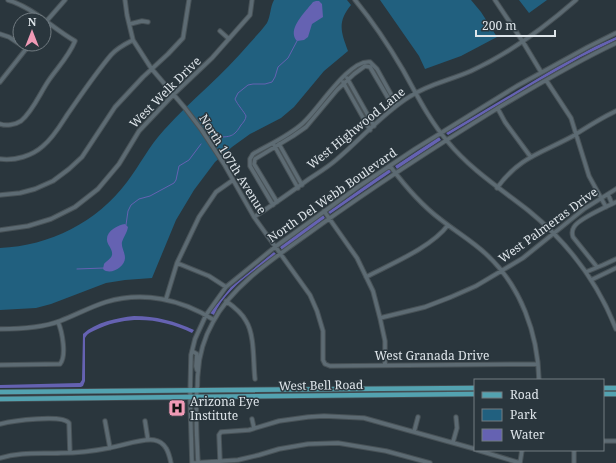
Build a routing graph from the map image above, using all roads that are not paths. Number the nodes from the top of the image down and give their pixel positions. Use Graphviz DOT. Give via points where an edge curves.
graph roads {
  1 [pos="8,0"];
  2 [pos="65,0"];
  3 [pos="125,0"];
  4 [pos="189,0"];
  5 [pos="252,0"];
  6 [pos="355,0"];
  7 [pos="495,0"];
  8 [pos="576,0"];
  9 [pos="34,12"];
  10 [pos="52,14"];
  11 [pos="368,17"];
  12 [pos="363,20"];
  13 [pos="148,22"];
  14 [pos="130,24"];
  15 [pos="52,26"];
  16 [pos="220,31"];
  17 [pos="616,33"];
  18 [pos="0,34"];
  19 [pos="229,39"];
  20 [pos="12,40"];
  21 [pos="134,40"];
  22 [pos="524,42"];
  23 [pos="616,43"];
  24 [pos="25,52"];
  25 [pos="151,68"];
  26 [pos="541,72"];
  27 [pos="346,78"];
  28 [pos="342,79"];
  29 [pos="546,80"];
  30 [pos="0,82"];
  31 [pos="344,83"];
  32 [pos="416,93"];
  33 [pos="174,94"];
  34 [pos="397,105"];
  35 [pos="394,108"];
  36 [pos="498,109"];
  37 [pos="616,111"];
  38 [pos="0,124"];
  39 [pos="374,126"];
  40 [pos="370,130"];
  41 [pos="440,133"];
  42 [pos="576,134"];
  43 [pos="446,140"];
  44 [pos="275,141"];
  45 [pos="277,145"];
  46 [pos="530,156"];
  47 [pos="0,159"];
  48 [pos="390,166"];
  49 [pos="395,172"];
  50 [pos="233,180"];
  51 [pos="300,186"];
  52 [pos="497,188"];
  53 [pos="616,189"];
  54 [pos="608,194"];
  55 [pos="0,195"];
  56 [pos="602,198"];
  57 [pos="277,202"];
  58 [pos="614,203"];
  59 [pos="273,205"];
  60 [pos="606,207"];
  61 [pos="324,211"];
  62 [pos="254,217"];
  63 [pos="329,219"];
  64 [pos="448,225"];
  65 [pos="0,230"];
  66 [pos="554,233"];
  67 [pos="275,247"];
  68 [pos="281,255"];
  69 [pos="616,259"];
  70 [pos="177,263"];
  71 [pos="597,267"];
  72 [pos="616,268"];
  73 [pos="502,271"];
  74 [pos="586,272"];
  75 [pos="366,276"];
  76 [pos="591,280"];
  77 [pos="226,287"];
  78 [pos="166,300"];
  79 [pos="226,301"];
  80 [pos="206,315"];
  81 [pos="380,318"];
  82 [pos="214,320"];
  83 [pos="58,322"];
  84 [pos="0,329"];
  85 [pos="616,329"];
  86 [pos="196,338"];
  87 [pos="205,339"];
  88 [pos="192,351"];
  89 [pos="325,364"];
  90 [pos="538,364"];
  91 [pos="0,365"];
  92 [pos="385,366"];
  93 [pos="198,373"];
  94 [pos="254,379"];
  95 [pos="539,379"];
  96 [pos="474,388"];
  97 [pos="604,388"];
  98 [pos="616,388"];
  99 [pos="190,390"];
  100 [pos="197,390"];
  101 [pos="117,391"];
  102 [pos="0,392"];
  103 [pos="474,394"];
  104 [pos="604,394"];
  105 [pos="616,394"];
  106 [pos="190,397"];
  107 [pos="196,397"];
  108 [pos="0,398"];
  109 [pos="117,398"];
  110 [pos="418,417"];
  111 [pos="456,417"];
  112 [pos="252,418"];
  113 [pos="105,421"];
  114 [pos="145,421"];
  115 [pos="0,424"];
  116 [pos="254,428"];
  117 [pos="414,432"];
  118 [pos="148,440"];
  119 [pos="604,441"];
  120 [pos="616,441"];
  121 [pos="453,442"];
  122 [pos="110,448"];
  123 [pos="474,449"];
  124 [pos="522,451"];
  125 [pos="574,451"];
  126 [pos="489,452"];
  127 [pos="70,453"];
  128 [pos="0,458"];
  129 [pos="220,460"];
  130 [pos="171,463"];
  131 [pos="192,463"];
  132 [pos="198,463"];
  133 [pos="430,463"];
  134 [pos="520,463"];
  135 [pos="574,463"];
  1 -- 9 [label="street"];
  2 -- 10 [label="street"];
  3 -- 14 [label="street, North 107th Avenue"];
  4 -- 25 [label="street" via="183,38"];
  5 -- 19 [label="street, West Welk Drive" via="250,15"];
  6 -- 11 [label="street"];
  7 -- 22 [label="street"];
  8 -- 22 [label="street, West Highwood Lane"];
  11 -- 12 [label="street"];
  11 -- 32 [label="street"];
  13 -- 14 [label="street"];
  14 -- 21 [label="street, North 107th Avenue"];
  15 -- 38 [label="street" via="76,41 72,49 29,112 13,124"];
  16 -- 19 [label="street"];
  17 -- 26 [label="street, North Del Webb Boulevard"];
  18 -- 20 [label="street"];
  19 -- 33 [label="street, West Welk Drive"];
  21 -- 25 [label="street, North 107th Avenue"];
  21 -- 47 [label="street" via="112,54 43,147 18,159"];
  22 -- 26 [label="street"];
  22 -- 32 [label="street, West Highwood Lane" via="474,70"];
  23 -- 29 [label="street, North Del Webb Boulevard"];
  24 -- 30 [label="street"];
  25 -- 33 [label="street, North 107th Avenue"];
  25 -- 55 [label="street" via="115,107 82,157 69,169 53,181 35,189 20,194"];
  26 -- 41 [label="street, North Del Webb Boulevard"];
  27 -- 28 [label="street"];
  27 -- 31 [label="street"];
  27 -- 34 [label="street" via="360,64 370,62 377,69"];
  27 -- 35 [label="street" via="365,66 370,67"];
  27 -- 39 [label="street"];
  28 -- 31 [label="street"];
  28 -- 44 [label="street" via="304,122"];
  29 -- 36 [label="street, North Del Webb Boulevard"];
  29 -- 42 [label="street" via="568,111"];
  31 -- 40 [label="street"];
  31 -- 45 [label="street" via="306,127"];
  32 -- 34 [label="street, West Highwood Lane"];
  32 -- 41 [label="street"];
  33 -- 50 [label="street, North 107th Avenue" via="201,129"];
  33 -- 65 [label="street, West Welk Drive" via="139,131 119,164 90,196 51,219"];
  34 -- 35 [label="street, West Highwood Lane"];
  35 -- 39 [label="street, West Highwood Lane"];
  36 -- 43 [label="street, North Del Webb Boulevard"];
  36 -- 46 [label="street"];
  37 -- 42 [label="street"];
  39 -- 40 [label="street, West Highwood Lane"];
  40 -- 51 [label="street, West Highwood Lane" via="336,161"];
  41 -- 43 [label="street"];
  41 -- 48 [label="street, North Del Webb Boulevard"];
  42 -- 46 [label="street"];
  42 -- 56 [label="street" via="589,176"];
  43 -- 49 [label="street, North Del Webb Boulevard"];
  43 -- 52 [label="street"];
  44 -- 45 [label="street"];
  44 -- 59 [label="street" via="253,154 250,162"];
  45 -- 51 [label="street"];
  45 -- 57 [label="street" via="256,157 254,164"];
  46 -- 52 [label="street" via="511,171"];
  48 -- 49 [label="street"];
  48 -- 61 [label="street, North Del Webb Boulevard"];
  49 -- 63 [label="street, North Del Webb Boulevard"];
  49 -- 64 [label="street" via="404,186"];
  50 -- 62 [label="street, North 107th Avenue"];
  50 -- 70 [label="street" via="220,188 209,200"];
  51 -- 57 [label="street, West Highwood Lane"];
  52 -- 66 [label="street"];
  53 -- 54 [label="street, West Palmeras Drive"];
  54 -- 56 [label="street, West Palmeras Drive"];
  54 -- 58 [label="street"];
  56 -- 60 [label="street"];
  56 -- 66 [label="street, West Palmeras Drive"];
  57 -- 59 [label="street, West Highwood Lane"];
  58 -- 60 [label="street"];
  59 -- 62 [label="street, West Highwood Lane"];
  60 -- 71 [label="street" via="584,218 574,226 572,232 573,237"];
  61 -- 63 [label="street"];
  61 -- 67 [label="street, North Del Webb Boulevard"];
  62 -- 67 [label="street, North 107th Avenue"];
  63 -- 68 [label="street, North Del Webb Boulevard"];
  63 -- 75 [label="street" via="354,253"];
  64 -- 73 [label="street" via="485,253"];
  64 -- 75 [label="street" via="444,231 423,246"];
  66 -- 73 [label="street, West Palmeras Drive"];
  66 -- 74 [label="street"];
  67 -- 68 [label="street, North 107th Avenue"];
  67 -- 77 [label="street, North Del Webb Boulevard"];
  68 -- 79 [label="street, North Del Webb Boulevard" via="247,280"];
  68 -- 89 [label="street, North 107th Avenue" via="308,292 318,311 323,330"];
  69 -- 71 [label="street"];
  70 -- 77 [label="street" via="209,276"];
  70 -- 78 [label="street"];
  71 -- 74 [label="street"];
  72 -- 76 [label="street"];
  73 -- 81 [label="street, West Palmeras Drive" via="440,302"];
  73 -- 90 [label="street" via="529,320"];
  74 -- 76 [label="street"];
  75 -- 81 [label="street"];
  76 -- 85 [label="street"];
  77 -- 80 [label="street, North Del Webb Boulevard"];
  78 -- 80 [label="street"];
  78 -- 83 [label="street" via="145,297 120,299 98,304"];
  79 -- 82 [label="street, North Del Webb Boulevard"];
  79 -- 94 [label="street" via="248,324"];
  80 -- 82 [label="street"];
  80 -- 86 [label="street, North Del Webb Boulevard"];
  81 -- 92 [label="street" via="385,341"];
  82 -- 87 [label="street, North Del Webb Boulevard"];
  83 -- 84 [label="street"];
  83 -- 91 [label="street" via="63,338 60,364"];
  86 -- 87 [label="street"];
  86 -- 88 [label="street, North Del Webb Boulevard"];
  87 -- 93 [label="street, North Del Webb Boulevard"];
  88 -- 93 [label="street" via="197,354"];
  88 -- 99 [label="street, North Del Webb Boulevard"];
  89 -- 92 [label="street, West Granada Drive"];
  90 -- 92 [label="street, West Granada Drive"];
  90 -- 95 [label="street"];
  93 -- 100 [label="street, North Del Webb Boulevard"];
  96 -- 100 [label="main road, West Bell Road"];
  97 -- 98 [label="main road"];
  99 -- 100 [label="main road, West Bell Road"];
  99 -- 101 [label="main road, West Bell Road"];
  99 -- 106 [label="street, North Del Webb Boulevard"];
  100 -- 107 [label="street, North Del Webb Boulevard"];
  101 -- 102 [label="main road, West Bell Road"];
  101 -- 109 [label="main road"];
  103 -- 107 [label="main road, West Bell Road"];
  104 -- 105 [label="main road"];
  106 -- 107 [label="main road, West Bell Road"];
  106 -- 109 [label="main road, West Bell Road"];
  106 -- 131 [label="street, North Del Webb Boulevard"];
  107 -- 132 [label="street, North Del Webb Boulevard"];
  108 -- 109 [label="main road, West Bell Road"];
  110 -- 117 [label="street"];
  111 -- 121 [label="street" via="457,428"];
  112 -- 116 [label="street"];
  113 -- 122 [label="street"];
  114 -- 118 [label="street"];
  115 -- 127 [label="street" via="31,419 63,419 69,423"];
  116 -- 117 [label="street" via="279,421 324,416 364,418"];
  116 -- 129 [label="street" via="221,432"];
  117 -- 121 [label="street"];
  118 -- 122 [label="street"];
  118 -- 130 [label="street" via="163,444 168,450"];
  119 -- 120 [label="street"];
  121 -- 123 [label="street"];
  122 -- 127 [label="street"];
  124 -- 134 [label="street"];
  125 -- 135 [label="street"];
  126 -- 134 [label="street"];
  127 -- 128 [label="street" via="31,453"];
  129 -- 132 [label="street"];
  129 -- 133 [label="street" via="238,460 308,444 338,443 386,451"];
  131 -- 132 [label="street"];
}
